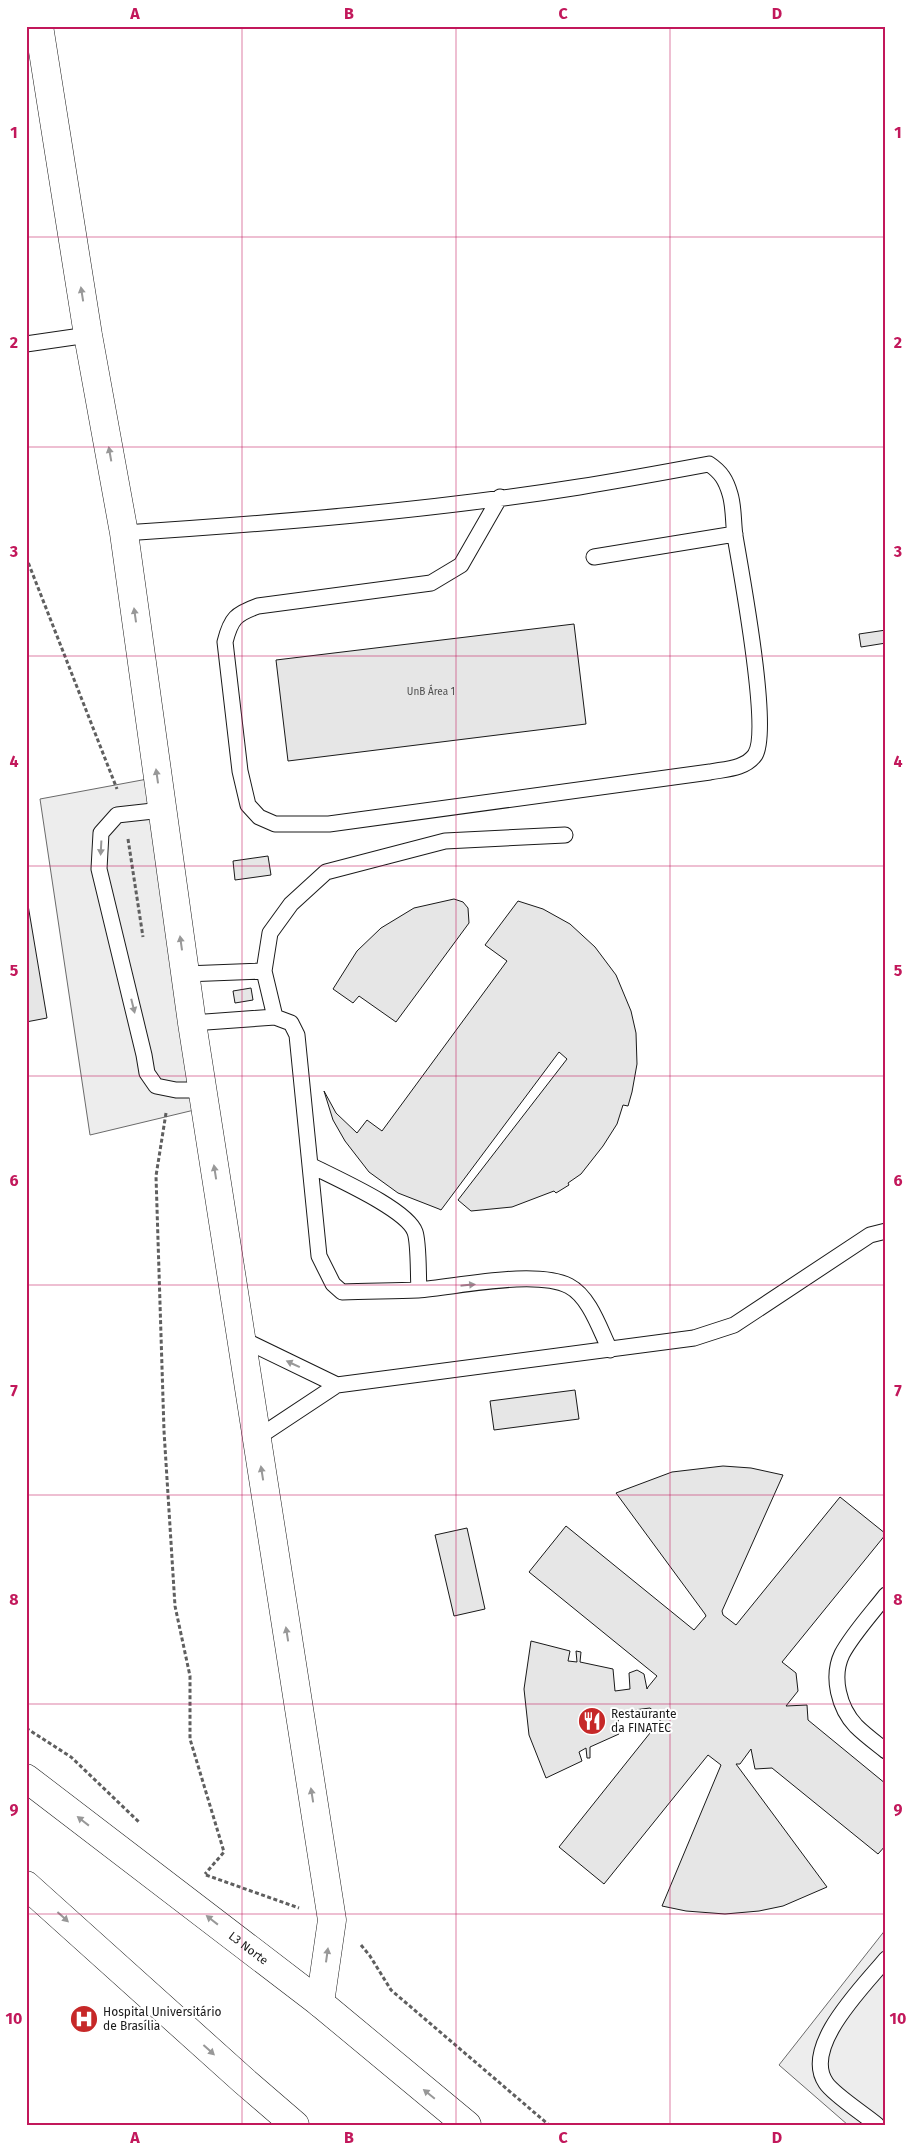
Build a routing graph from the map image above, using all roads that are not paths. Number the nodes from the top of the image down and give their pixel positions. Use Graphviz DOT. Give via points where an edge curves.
graph roads {
  1 [pos="39,26"];
  2 [pos="88,335"];
  3 [pos="26,344"];
  4 [pos="500,497"];
  5 [pos="124,533"];
  6 [pos="735,534"];
  7 [pos="594,557"];
  8 [pos="162,810"];
  9 [pos="564,835"];
  10 [pos="264,971"];
  11 [pos="185,974"];
  12 [pos="276,1017"];
  13 [pos="192,1022"];
  14 [pos="203,1090"];
  15 [pos="310,1165"];
  16 [pos="886,1231"];
  17 [pos="419,1290"];
  18 [pos="242,1339"];
  19 [pos="610,1350"];
  20 [pos="337,1385"];
  21 [pos="257,1438"];
  22 [pos="886,1595"];
  23 [pos="886,1751"];
  24 [pos="26,1778"];
  25 [pos="26,1885"];
  26 [pos="886,1958"];
  27 [pos="320,2003"];
  28 [pos="296,2125"];
  29 [pos="467,2125"];
  30 [pos="877,2125"];
  2 -- 1 [label="street, one-way"];
  2 -- 3 [label="lane"];
  5 -- 2 [label="street, one-way"];
  4 -- 5 [label="lane" via="388,512"];
  4 -- 6 [label="lane" via="709,464 724,477"];
  4 -- 6 [label="lane" via="461,565 431,583 258,606 239,613 228,626 225,642 240,771 248,805 259,817 275,824 329,824 710,772 747,762 755,755 760,742 760,724 749,616"];
  8 -- 5 [label="street, one-way"];
  6 -- 7 [label="lane"];
  11 -- 8 [label="street, one-way"];
  8 -- 14 [label="lane, one-way" via="117,815 101,833 100,869 147,1073 156,1086"];
  9 -- 10 [label="lane" via="445,840 326,872 291,904 270,933"];
  10 -- 11 [label="lane"];
  10 -- 12 [label="lane"];
  11 -- 13 [label="street"];
  12 -- 13 [label="lane"];
  12 -- 15 [label="lane" via="291,1023 297,1035"];
  13 -- 14 [label="street"];
  18 -- 14 [label="street, one-way"];
  15 -- 17 [label="lane" via="405,1218 415,1232"];
  15 -- 17 [label="lane" via="319,1256 333,1284 342,1292"];
  16 -- 19 [label="lane" via="870,1235 734,1325 694,1338"];
  17 -- 19 [label="lane, one-way" via="527,1279 570,1287 590,1310"];
  20 -- 18 [label="lane, one-way"];
  18 -- 21 [label="street"];
  19 -- 20 [label="lane"];
  20 -- 21 [label="lane"];
  27 -- 21 [label="street, one-way" via="332,1920"];
  22 -- 23 [label="lane" via="842,1654 836,1675 845,1712 856,1726"];
  27 -- 24 [label="street, L3 Norte, one-way"];
  25 -- 28 [label="street, one-way"];
  26 -- 30 [label="lane" via="836,2022 823,2046 819,2066 826,2084"];
  29 -- 27 [label="street, L3 Norte, one-way"];
}
